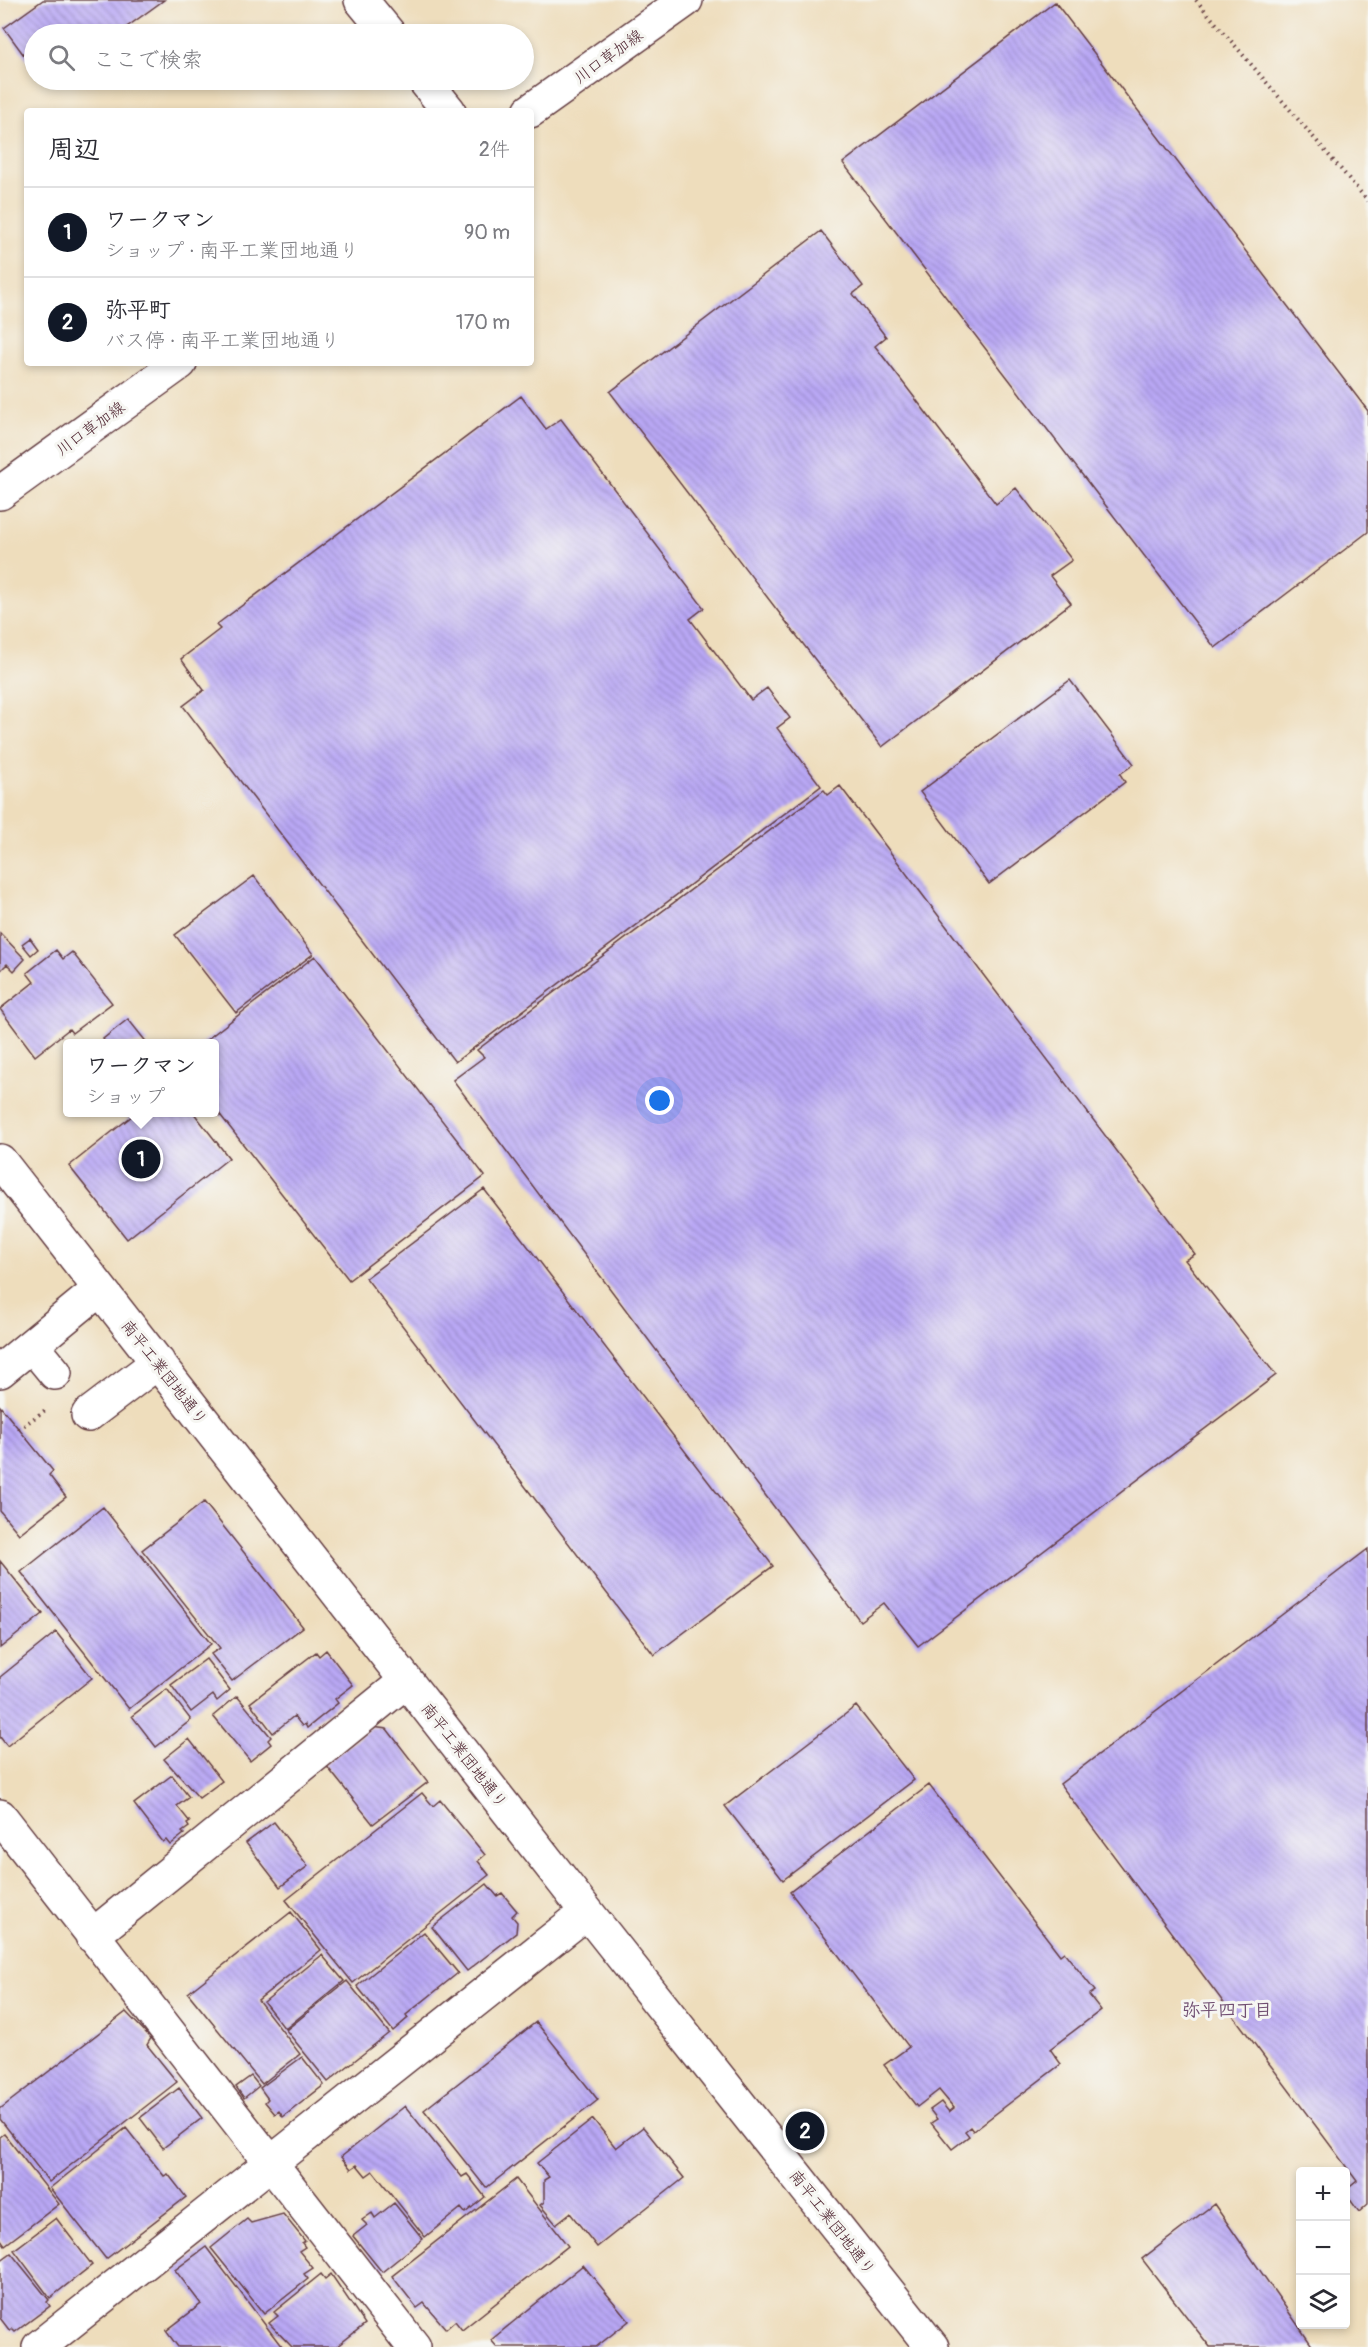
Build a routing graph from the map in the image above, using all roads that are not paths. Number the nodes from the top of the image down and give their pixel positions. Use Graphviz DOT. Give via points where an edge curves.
graph roads {
  1 [pos="361,0"];
  2 [pos="686,0"];
  3 [pos="380,24"];
  4 [pos="432,90"];
  5 [pos="447,108"];
  6 [pos="534,108"];
  7 [pos="176,366"];
  8 [pos="0,493"];
  9 [pos="0,1161"];
  10 [pos="100,1289"];
  11 [pos="32,1345"];
  12 [pos="158,1362"];
  13 [pos="0,1371"];
  14 [pos="54,1389"];
  15 [pos="88,1415"];
  16 [pos="406,1681"];
  17 [pos="5,1812"];
  18 [pos="587,1912"];
  19 [pos="92,1935"];
  20 [pos="271,2161"];
  21 [pos="39,2347"];
  22 [pos="414,2347"];
  23 [pos="932,2347"];
  1 -- 3 [label="street"];
  2 -- 6 [label="street, 川口草加線"];
  4 -- 5 [label="street"];
  7 -- 8 [label="street, 川口草加線"];
  9 -- 10 [label="street, 南平工業団地通り"];
  10 -- 11 [label="street"];
  10 -- 12 [label="street, 南平工業団地通り"];
  11 -- 13 [label="street"];
  11 -- 14 [label="street"];
  12 -- 15 [label="street"];
  12 -- 16 [label="street, 南平工業団地通り"];
  16 -- 18 [label="street, 南平工業団地通り"];
  16 -- 19 [label="street" via="305,1779"];
  17 -- 19 [label="street"];
  18 -- 20 [label="street"];
  18 -- 23 [label="street, 南平工業団地通り"];
  19 -- 20 [label="street"];
  20 -- 21 [label="street"];
  20 -- 22 [label="street"];
}
